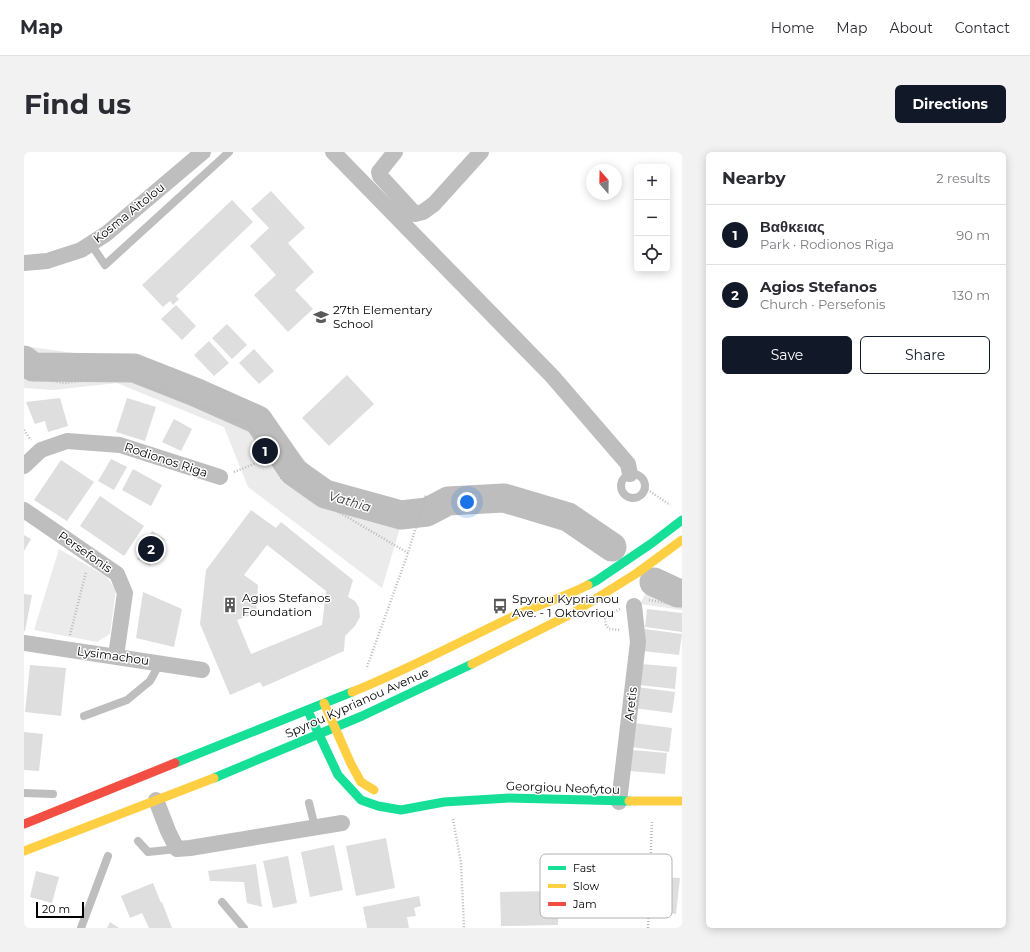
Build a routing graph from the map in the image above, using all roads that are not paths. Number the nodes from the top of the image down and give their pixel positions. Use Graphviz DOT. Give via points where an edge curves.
graph roads {
  1 [pos="203,152"];
  2 [pos="229,152"];
  3 [pos="333,152"];
  4 [pos="395,152"];
  5 [pos="481,152"];
  6 [pos="91,244"];
  7 [pos="24,263"];
  8 [pos="24,466"];
  9 [pos="630,474"];
  10 [pos="220,477"];
  11 [pos="24,510"];
  12 [pos="682,520"];
  13 [pos="682,540"];
  14 [pos="640,603"];
  15 [pos="24,643"];
  16 [pos="116,656"];
  17 [pos="160,663"];
  18 [pos="202,670"];
  19 [pos="324,703"];
  20 [pos="308,711"];
  21 [pos="84,716"];
  22 [pos="336,728"];
  23 [pos="319,735"];
  24 [pos="24,793"];
  25 [pos="384,793"];
  26 [pos="53,794"];
  27 [pos="418,798"];
  28 [pos="156,800"];
  29 [pos="682,801"];
  30 [pos="444,802"];
  31 [pos="619,802"];
  32 [pos="309,803"];
  33 [pos="342,823"];
  34 [pos="24,824"];
  35 [pos="315,827"];
  36 [pos="138,841"];
  37 [pos="177,849"];
  38 [pos="24,851"];
  39 [pos="108,856"];
  40 [pos="222,902"];
  41 [pos="81,928"];
  42 [pos="244,928"];
  1 -- 6 [label="street, Kosma Aitolou"];
  2 -- 6 [label="lane" via="106,264"];
  3 -- 9 [label="street" via="552,376 628,464"];
  4 -- 5 [label="street" via="379,172 380,176 415,214 434,204"];
  6 -- 7 [label="street, Kosma Aitolou" via="47,261"];
  8 -- 10 [label="street, Rodionos Riga" via="41,450 67,441 120,445"];
  9 -- 9 [label="lane" via="624,478 622,489 629,497 638,497 644,492 646,484 638,474"];
  11 -- 16 [label="street, Persefonis" via="117,574 125,593"];
  12 -- 19 [label="main road, Spyrou Kyprianou Avenue" via="596,581 566,596 514,616 380,681"];
  13 -- 22 [label="main road, Spyrou Kyprianou Avenue" via="637,573 567,616 516,643"];
  14 -- 31 [label="street, Aretis" via="638,642"];
  15 -- 16 [label="street, Lysimachou"];
  16 -- 17 [label="street, Lysimachou"];
  17 -- 18 [label="street, Lysimachou"];
  17 -- 21 [label="lane" via="150,681 127,700"];
  19 -- 20 [label="main road, Spyrou Kyprianou Avenue"];
  19 -- 22 [label="main road"];
  20 -- 23 [label="main road, Georgiou Neofytou"];
  20 -- 34 [label="main road, Spyrou Kyprianou Avenue"];
  22 -- 23 [label="main road, Spyrou Kyprianou Avenue"];
  22 -- 25 [label="main road" via="361,782 376,792"];
  23 -- 28 [label="main road, Spyrou Kyprianou Avenue"];
  23 -- 30 [label="main road, Georgiou Neofytou" via="338,776 361,800 401,810"];
  24 -- 26 [label="lane"];
  27 -- 30 [label="main road, Georgiou Neofytou"];
  28 -- 37 [label="street"];
  28 -- 38 [label="main road, Spyrou Kyprianou Avenue"];
  29 -- 31 [label="main road, Georgiou Neofytou"];
  30 -- 31 [label="main road, Georgiou Neofytou" via="509,798"];
  32 -- 35 [label="lane"];
  33 -- 35 [label="street"];
  35 -- 37 [label="street"];
  36 -- 37 [label="lane" via="148,852"];
  39 -- 41 [label="lane"];
  40 -- 42 [label="lane"];
}
